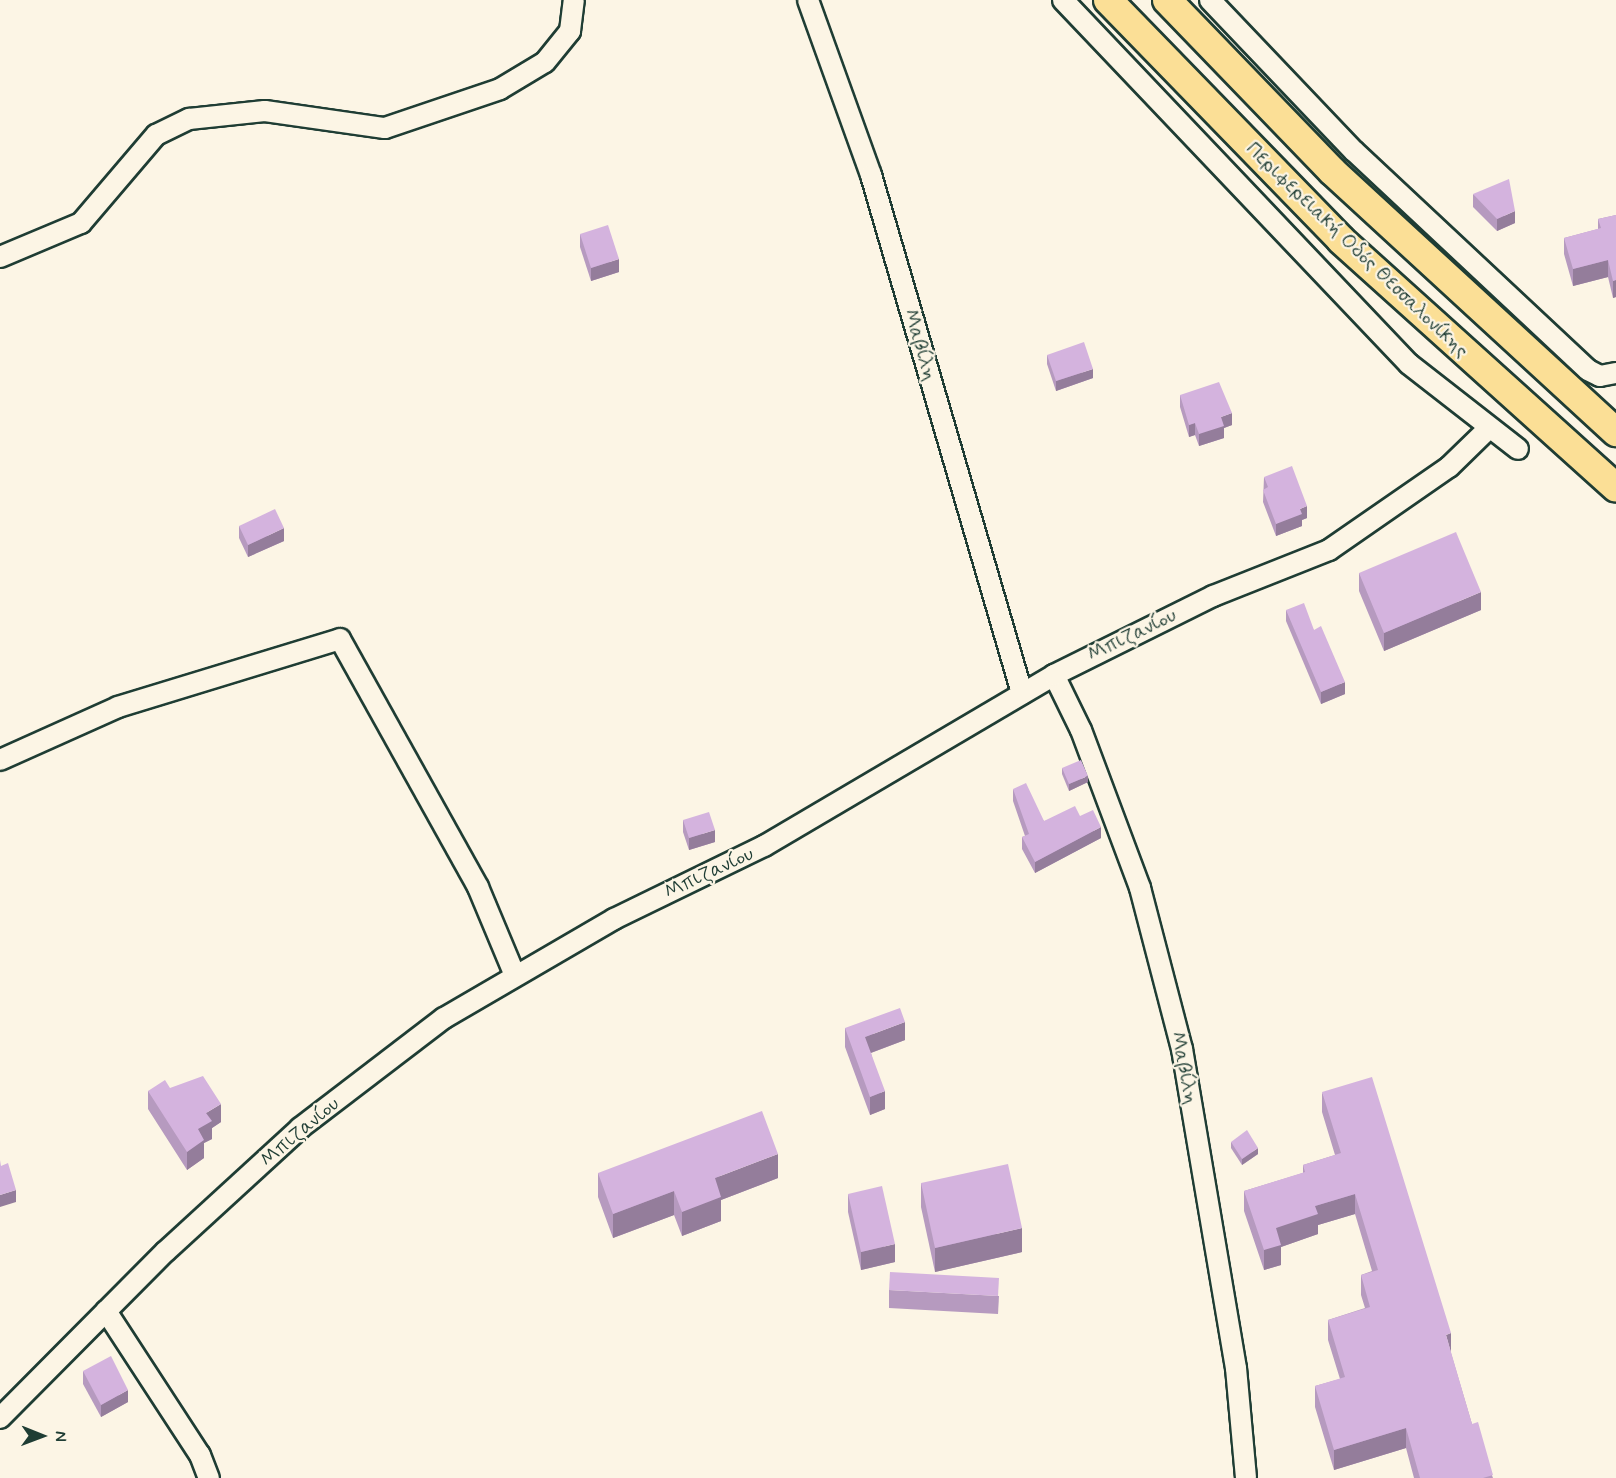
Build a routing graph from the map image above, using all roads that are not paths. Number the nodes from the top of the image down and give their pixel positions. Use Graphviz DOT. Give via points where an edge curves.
graph roads {
  1 [pos="574,0"];
  2 [pos="808,0"];
  3 [pos="1063,0"];
  4 [pos="1108,0"];
  5 [pos="1167,0"];
  6 [pos="1210,0"];
  7 [pos="0,257"];
  8 [pos="1616,373"];
  9 [pos="1488,429"];
  10 [pos="1616,432"];
  11 [pos="1518,449"];
  12 [pos="1616,488"];
  13 [pos="1054,675"];
  14 [pos="1022,693"];
  15 [pos="0,760"];
  16 [pos="514,973"];
  17 [pos="106,1311"];
  18 [pos="0,1418"];
  19 [pos="208,1478"];
  20 [pos="1246,1478"];
  1 -- 7 [label="street" via="570,31 545,62 500,89 386,128 265,111 189,119 156,135 81,223"];
  2 -- 14 [label="street, Μαβίλη" via="872,176"];
  3 -- 9 [label="street" via="1409,364"];
  4 -- 12 [label="highway, Περιφερειακή Οδός Θεσσαλονίκης" via="1341,240"];
  5 -- 10 [label="highway, Περιφερειακή Οδός Θεσσαλονίκης" via="1357,195"];
  6 -- 8 [label="street" via="1354,151 1577,360 1597,375"];
  9 -- 11 [label="street"];
  9 -- 13 [label="street, Μπιζανίου" via="1449,468 1329,550 1213,596"];
  13 -- 14 [label="street, Μπιζανίου"];
  13 -- 20 [label="street, Μαβίλη" via="1081,730 1140,888 1182,1049 1236,1368"];
  14 -- 16 [label="street, Μπιζανίου" via="764,846"];
  15 -- 16 [label="street" via="118,707 340,639 478,887"];
  16 -- 17 [label="street, Μπιζανίου" via="444,1018 300,1128"];
  17 -- 18 [label="street, Μπιζανίου"];
  17 -- 19 [label="street" via="200,1455"];
}
